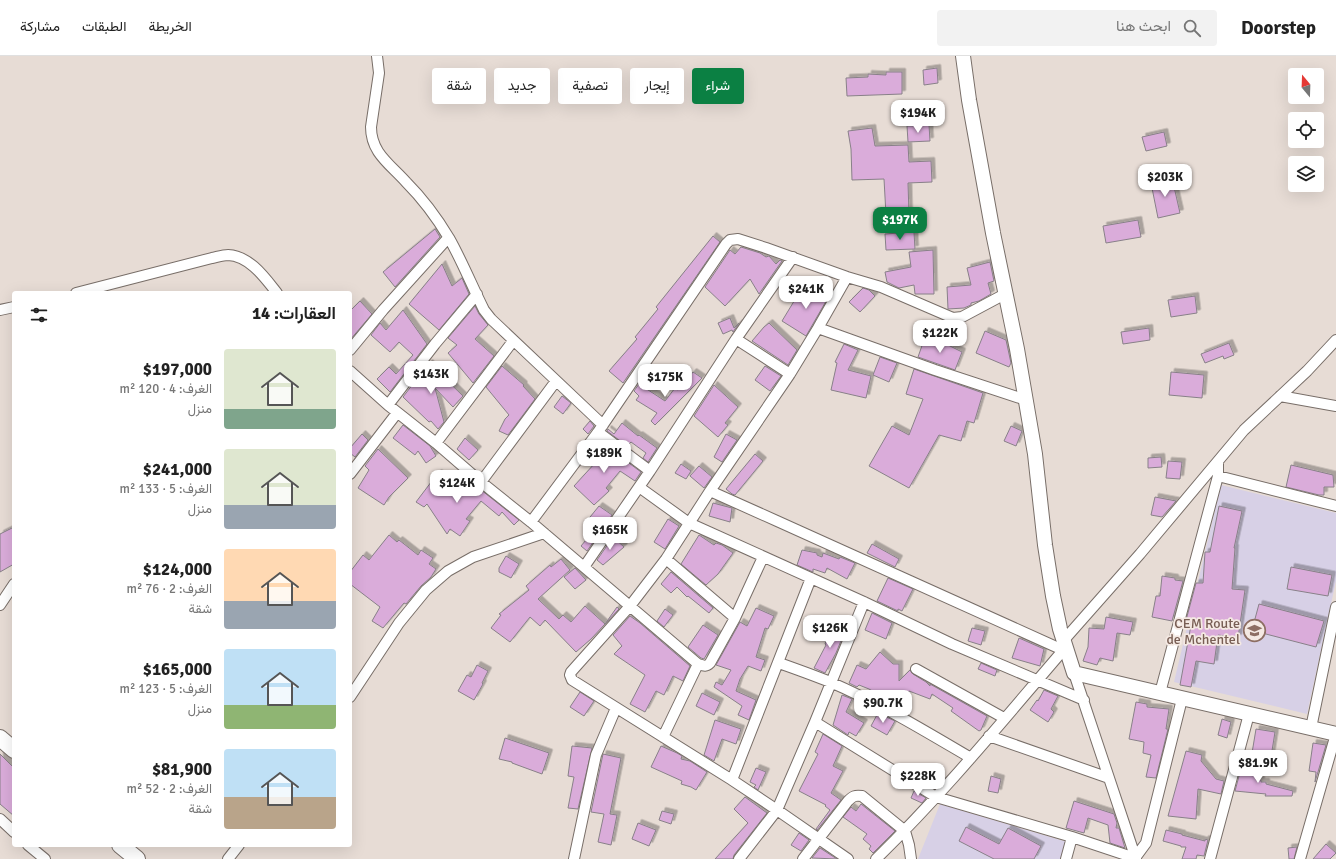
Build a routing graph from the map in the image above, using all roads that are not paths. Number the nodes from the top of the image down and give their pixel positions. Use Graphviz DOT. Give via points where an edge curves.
graph roads {
  1 [pos="377,56"];
  2 [pos="962,56"];
  3 [pos="448,238"];
  4 [pos="793,257"];
  5 [pos="847,277"];
  6 [pos="94,291"];
  7 [pos="275,291"];
  8 [pos="477,294"];
  9 [pos="1005,294"];
  10 [pos="12,307"];
  11 [pos="0,310"];
  12 [pos="818,328"];
  13 [pos="736,339"];
  14 [pos="1336,340"];
  15 [pos="513,341"];
  16 [pos="352,348"];
  17 [pos="352,373"];
  18 [pos="790,374"];
  19 [pos="556,382"];
  20 [pos="1280,396"];
  21 [pos="1026,400"];
  22 [pos="388,405"];
  23 [pos="1336,406"];
  24 [pos="397,412"];
  25 [pos="600,428"];
  26 [pos="436,443"];
  27 [pos="1218,460"];
  28 [pos="352,471"];
  29 [pos="650,471"];
  30 [pos="1218,476"];
  31 [pos="481,482"];
  32 [pos="639,487"];
  33 [pos="710,492"];
  34 [pos="1336,506"];
  35 [pos="531,522"];
  36 [pos="689,523"];
  37 [pos="544,533"];
  38 [pos="764,557"];
  39 [pos="666,559"];
  40 [pos="584,567"];
  41 [pos="811,578"];
  42 [pos="12,587"];
  43 [pos="864,602"];
  44 [pos="0,605"];
  45 [pos="630,606"];
  46 [pos="1336,607"];
  47 [pos="735,618"];
  48 [pos="1064,646"];
  49 [pos="779,663"];
  50 [pos="698,664"];
  51 [pos="916,669"];
  52 [pos="1074,673"];
  53 [pos="1038,681"];
  54 [pos="831,683"];
  55 [pos="352,693"];
  56 [pos="1160,693"];
  57 [pos="1182,699"];
  58 [pos="1084,700"];
  59 [pos="616,708"];
  60 [pos="1248,714"];
  61 [pos="1004,718"];
  62 [pos="815,722"];
  63 [pos="1311,728"];
  64 [pos="1336,734"];
  65 [pos="989,736"];
  66 [pos="0,738"];
  67 [pos="663,738"];
  68 [pos="12,748"];
  69 [pos="971,758"];
  70 [pos="1109,778"];
  71 [pos="732,780"];
  72 [pos="936,797"];
  73 [pos="777,810"];
  74 [pos="0,819"];
  75 [pos="12,830"];
  76 [pos="905,831"];
  77 [pos="1072,838"];
  78 [pos="819,839"];
  79 [pos="30,847"];
  80 [pos="122,847"];
  81 [pos="237,847"];
  82 [pos="1136,858"];
  83 [pos="45,859"];
  84 [pos="137,859"];
  85 [pos="228,859"];
  86 [pos="574,859"];
  87 [pos="739,859"];
  88 [pos="803,859"];
  89 [pos="848,859"];
  90 [pos="876,859"];
  91 [pos="911,859"];
  92 [pos="1066,859"];
  93 [pos="1210,859"];
  94 [pos="1300,859"];
  1 -- 3 [label="street" via="379,73 371,127 374,147 416,193"];
  2 -- 9 [label="street"];
  3 -- 8 [label="street"];
  3 -- 16 [label="street"];
  4 -- 5 [label="street"];
  4 -- 13 [label="street"];
  4 -- 25 [label="street" via="738,239 730,240"];
  5 -- 9 [label="street" via="881,287 953,318 962,317"];
  5 -- 12 [label="street"];
  6 -- 7 [label="street" via="228,255 242,259 255,267"];
  8 -- 15 [label="street" via="491,320"];
  8 -- 22 [label="street"];
  9 -- 21 [label="street" via="1018,349"];
  10 -- 11 [label="street"];
  12 -- 18 [label="street"];
  12 -- 21 [label="street"];
  13 -- 18 [label="street"];
  13 -- 29 [label="street"];
  14 -- 20 [label="street"];
  15 -- 19 [label="street"];
  15 -- 26 [label="street"];
  17 -- 22 [label="street"];
  18 -- 33 [label="street"];
  19 -- 25 [label="street"];
  19 -- 31 [label="street"];
  20 -- 23 [label="street"];
  20 -- 27 [label="street" via="1244,430"];
  21 -- 48 [label="street" via="1045,546"];
  22 -- 24 [label="street"];
  24 -- 26 [label="street"];
  24 -- 28 [label="street"];
  25 -- 29 [label="street"];
  25 -- 35 [label="street"];
  26 -- 31 [label="street"];
  27 -- 30 [label="street"];
  27 -- 48 [label="street"];
  29 -- 32 [label="street"];
  30 -- 34 [label="street"];
  30 -- 56 [label="street"];
  31 -- 35 [label="street"];
  32 -- 36 [label="street"];
  32 -- 40 [label="street"];
  33 -- 36 [label="street"];
  33 -- 48 [label="street"];
  35 -- 37 [label="street"];
  36 -- 38 [label="street"];
  36 -- 39 [label="street"];
  37 -- 40 [label="street"];
  37 -- 55 [label="street" via="473,557 448,571 426,590 399,623"];
  38 -- 41 [label="street"];
  38 -- 47 [label="street"];
  39 -- 45 [label="street"];
  39 -- 47 [label="street"];
  40 -- 45 [label="street"];
  41 -- 43 [label="street"];
  41 -- 49 [label="street"];
  42 -- 44 [label="street"];
  43 -- 53 [label="street"];
  43 -- 54 [label="street"];
  45 -- 50 [label="street"];
  45 -- 59 [label="street" via="570,675 572,680"];
  46 -- 63 [label="street"];
  47 -- 50 [label="street" via="707,666"];
  48 -- 52 [label="street"];
  48 -- 53 [label="street"];
  49 -- 54 [label="street"];
  49 -- 71 [label="street"];
  50 -- 67 [label="street"];
  51 -- 61 [label="street"];
  52 -- 56 [label="street"];
  52 -- 58 [label="street"];
  53 -- 58 [label="street"];
  53 -- 61 [label="street"];
  54 -- 62 [label="street"];
  54 -- 69 [label="street" via="912,724"];
  56 -- 57 [label="street"];
  57 -- 60 [label="street"];
  57 -- 82 [label="street" via="1146,843"];
  58 -- 70 [label="street"];
  59 -- 67 [label="street"];
  59 -- 86 [label="street" via="596,755"];
  60 -- 63 [label="street"];
  60 -- 93 [label="street"];
  61 -- 65 [label="street"];
  62 -- 72 [label="street"];
  62 -- 73 [label="street"];
  63 -- 64 [label="street"];
  64 -- 94 [label="street"];
  65 -- 69 [label="street"];
  65 -- 70 [label="street"];
  66 -- 68 [label="main road"];
  67 -- 71 [label="street"];
  69 -- 72 [label="street"];
  70 -- 82 [label="street"];
  71 -- 73 [label="street"];
  72 -- 76 [label="street"];
  72 -- 77 [label="street"];
  73 -- 78 [label="street"];
  73 -- 87 [label="street"];
  74 -- 75 [label="street"];
  76 -- 78 [label="street" via="862,796 853,796"];
  76 -- 90 [label="street"];
  76 -- 91 [label="street"];
  77 -- 82 [label="street"];
  77 -- 92 [label="street"];
  78 -- 88 [label="street"];
  78 -- 89 [label="street"];
  79 -- 83 [label="street"];
  80 -- 84 [label="main road"];
  81 -- 85 [label="street"];
}
